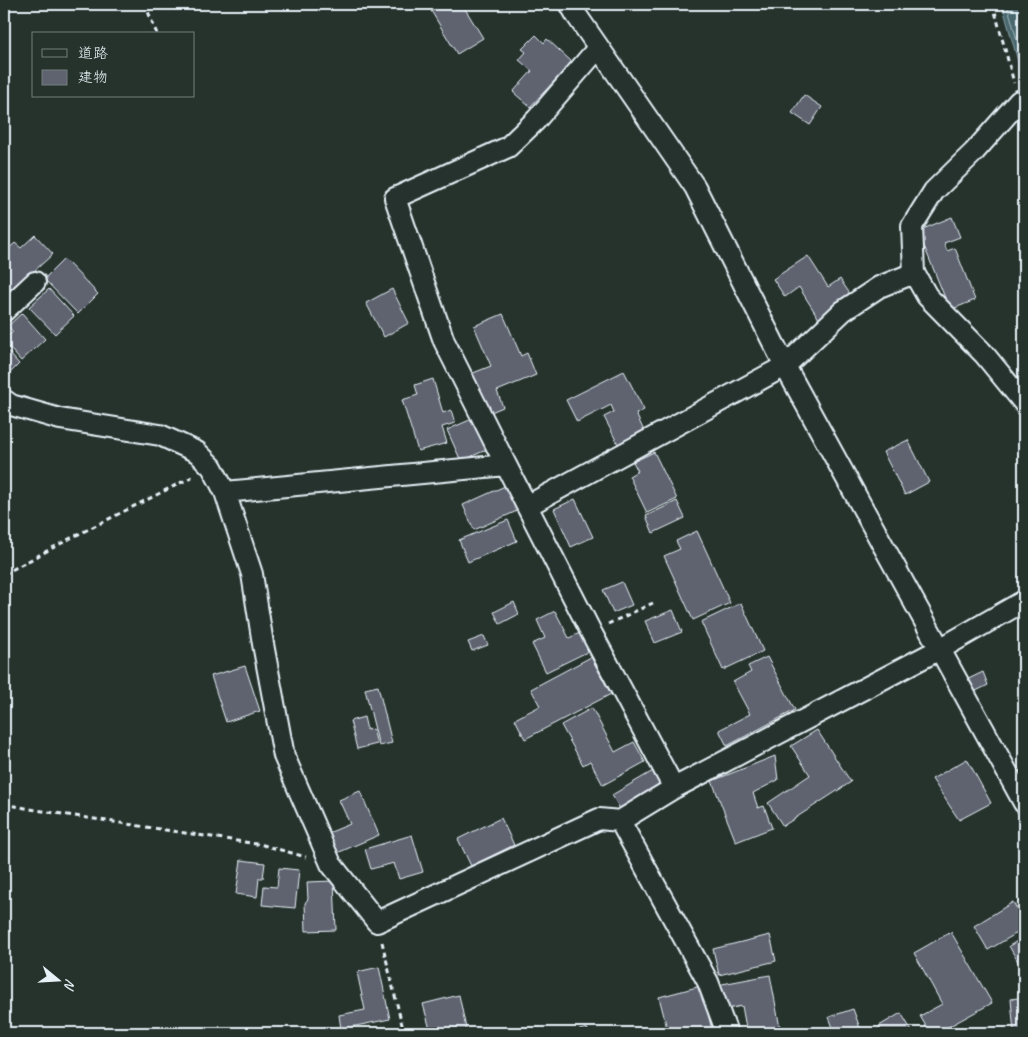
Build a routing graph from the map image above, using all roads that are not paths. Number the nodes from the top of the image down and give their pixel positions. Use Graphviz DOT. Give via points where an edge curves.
graph roads {
  1 [pos="570,4"];
  2 [pos="598,48"];
  3 [pos="1019,101"];
  4 [pos="914,273"];
  5 [pos="35,282"];
  6 [pos="4,311"];
  7 [pos="785,366"];
  8 [pos="4,400"];
  9 [pos="1024,403"];
  10 [pos="506,465"];
  11 [pos="225,492"];
  12 [pos="527,506"];
  13 [pos="1024,601"];
  14 [pos="940,649"];
  15 [pos="674,788"];
  16 [pos="1024,803"];
  17 [pos="620,821"];
  18 [pos="726,1033"];
  1 -- 2 [label="street"];
  2 -- 7 [label="street" via="695,187"];
  2 -- 10 [label="street" via="536,120 508,147 395,198 444,341"];
  3 -- 4 [label="street" via="934,191 912,226"];
  4 -- 7 [label="street" via="879,287 843,311"];
  4 -- 9 [label="street" via="927,296 984,354"];
  5 -- 6 [label="street"];
  7 -- 12 [label="street"];
  7 -- 14 [label="street"];
  8 -- 11 [label="street" via="11,405 60,418 160,434 198,452 212,467"];
  10 -- 11 [label="street"];
  10 -- 12 [label="street"];
  11 -- 17 [label="street" via="252,574 284,756 331,864 377,922 599,819"];
  12 -- 15 [label="street"];
  13 -- 14 [label="street"];
  14 -- 15 [label="street"];
  14 -- 16 [label="street"];
  15 -- 17 [label="street"];
  17 -- 18 [label="street" via="708,982"];
}
